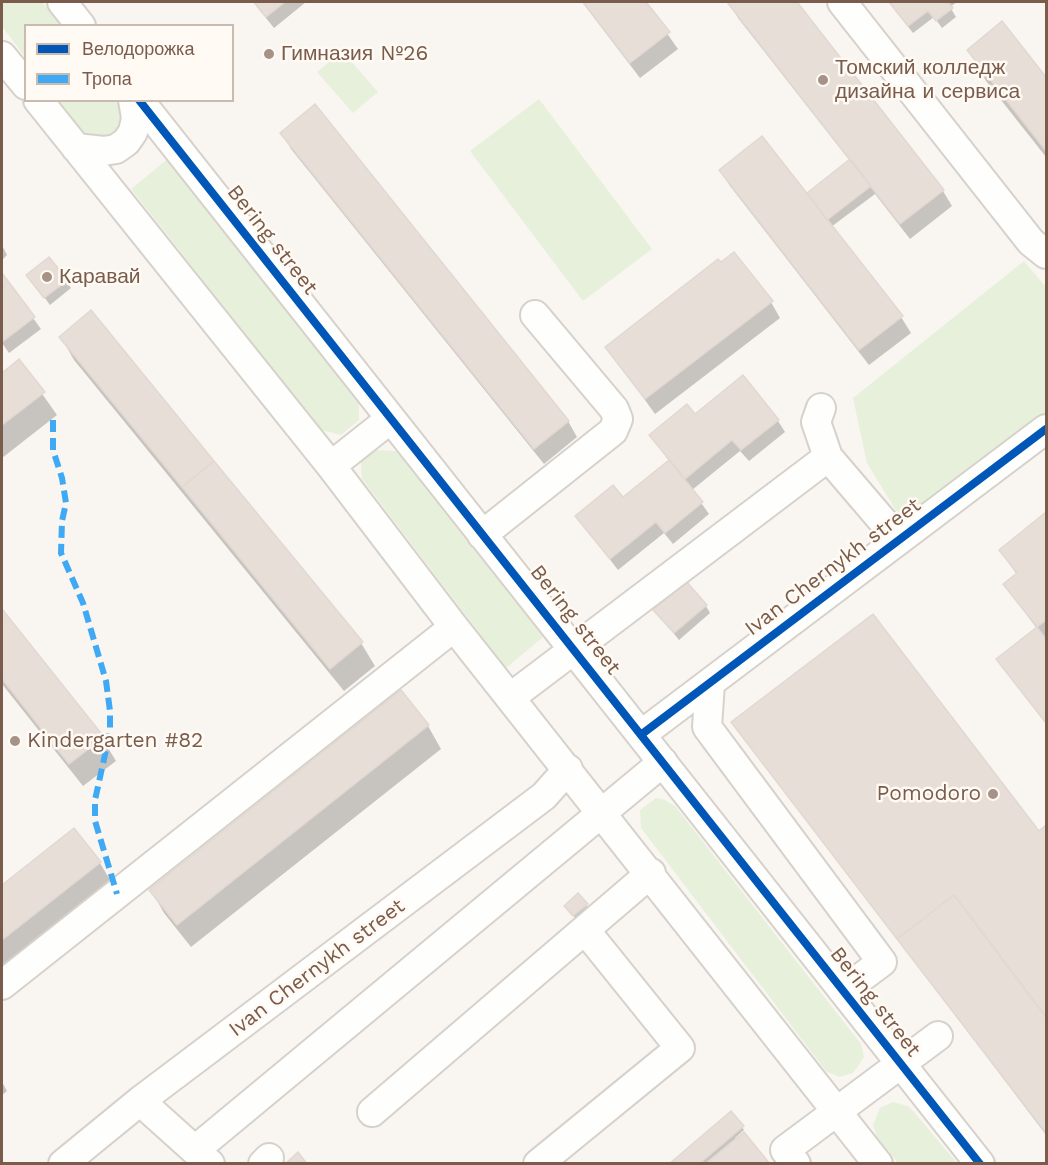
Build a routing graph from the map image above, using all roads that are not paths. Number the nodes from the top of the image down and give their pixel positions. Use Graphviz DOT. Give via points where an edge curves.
graph roads {
  1 [pos="62,2"];
  2 [pos="843,2"];
  3 [pos="79,24"];
  4 [pos="2,56"];
  5 [pos="24,83"];
  6 [pos="40,102"];
  7 [pos="133,102"];
  8 [pos="142,102"];
  9 [pos="76,148"];
  10 [pos="1047,254"];
  11 [pos="535,315"];
  12 [pos="821,408"];
  13 [pos="389,420"];
  14 [pos="1047,429"];
  15 [pos="828,457"];
  16 [pos="331,466"];
  17 [pos="482,535"];
  18 [pos="899,540"];
  19 [pos="454,627"];
  20 [pos="574,648"];
  21 [pos="710,683"];
  22 [pos="511,697"];
  23 [pos="642,734"];
  24 [pos="663,762"];
  25 [pos="568,769"];
  26 [pos="602,812"];
  27 [pos="651,873"];
  28 [pos="585,930"];
  29 [pos="2,985"];
  30 [pos="843,991"];
  31 [pos="938,1036"];
  32 [pos="901,1064"];
  33 [pos="140,1101"];
  34 [pos="837,1111"];
  35 [pos="372,1112"];
  36 [pos="203,1157"];
  37 [pos="63,1164"];
  38 [pos="538,1164"];
  39 [pos="796,1164"];
  40 [pos="878,1164"];
  41 [pos="980,1164"];
  1 -- 3 [label="street"];
  2 -- 10 [label="street" via="1031,242"];
  4 -- 5 [label="street"];
  6 -- 9 [label="street"];
  7 -- 9 [label="street" via="136,118 126,142 104,151"];
  8 -- 13 [label="street, Bering street"];
  9 -- 16 [label="street"];
  11 -- 17 [label="street" via="614,409 618,419 613,431"];
  12 -- 15 [label="street" via="816,422"];
  13 -- 16 [label="street"];
  13 -- 17 [label="street, Bering street"];
  14 -- 18 [label="street, Ivan Chernykh street"];
  15 -- 18 [label="street"];
  15 -- 20 [label="street"];
  16 -- 19 [label="street"];
  17 -- 20 [label="street, Bering street"];
  18 -- 21 [label="street, Ivan Chernykh street"];
  19 -- 22 [label="street"];
  19 -- 29 [label="street"];
  20 -- 22 [label="street"];
  20 -- 23 [label="street, Bering street"];
  21 -- 23 [label="street, Ivan Chernykh street"];
  21 -- 30 [label="street" via="707,727 882,962"];
  22 -- 25 [label="street"];
  23 -- 24 [label="street, Bering street"];
  24 -- 26 [label="street"];
  24 -- 30 [label="street, Bering street"];
  25 -- 26 [label="street"];
  25 -- 33 [label="street, Ivan Chernykh street" via="544,796"];
  26 -- 27 [label="street"];
  26 -- 36 [label="street"];
  27 -- 28 [label="street"];
  27 -- 34 [label="street"];
  28 -- 35 [label="street"];
  28 -- 38 [label="street" via="680,1048"];
  30 -- 32 [label="street, Bering street"];
  31 -- 32 [label="street"];
  32 -- 34 [label="street"];
  32 -- 41 [label="street, Bering street"];
  33 -- 36 [label="street"];
  33 -- 37 [label="street, Ivan Chernykh street"];
  34 -- 39 [label="street" via="785,1150"];
  34 -- 40 [label="street"];
}
